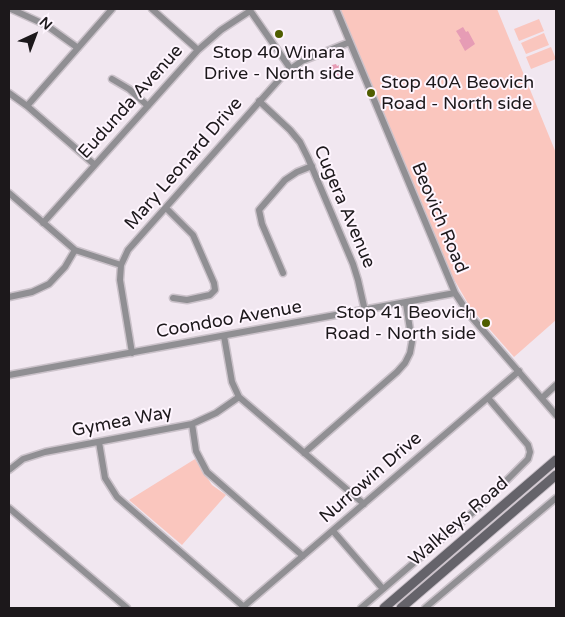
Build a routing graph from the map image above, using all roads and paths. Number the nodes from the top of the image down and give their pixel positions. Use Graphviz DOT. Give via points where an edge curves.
graph roads {
  1 [pos="11,9"];
  2 [pos="112,9"];
  3 [pos="152,9"];
  4 [pos="336,9"];
  5 [pos="250,10"];
  6 [pos="350,42"];
  7 [pos="78,48"];
  8 [pos="198,50"];
  9 [pos="290,68"];
  10 [pos="112,79"];
  11 [pos="9,93"];
  12 [pos="259,101"];
  13 [pos="27,106"];
  14 [pos="148,106"];
  15 [pos="95,165"];
  16 [pos="312,166"];
  17 [pos="9,193"];
  18 [pos="166,208"];
  19 [pos="43,224"];
  20 [pos="75,250"];
  21 [pos="121,265"];
  22 [pos="283,273"];
  23 [pos="455,294"];
  24 [pos="9,297"];
  25 [pos="173,298"];
  26 [pos="406,304"];
  27 [pos="365,311"];
  28 [pos="224,336"];
  29 [pos="132,353"];
  30 [pos="519,371"];
  31 [pos="9,375"];
  32 [pos="556,386"];
  33 [pos="239,397"];
  34 [pos="488,398"];
  35 [pos="542,398"];
  36 [pos="556,414"];
  37 [pos="192,424"];
  38 [pos="98,442"];
  39 [pos="304,453"];
  40 [pos="556,460"];
  41 [pos="9,470"];
  42 [pos="556,475"];
  43 [pos="556,498"];
  44 [pos="364,504"];
  45 [pos="9,508"];
  46 [pos="334,531"];
  47 [pos="303,556"];
  48 [pos="383,589"];
  49 [pos="127,608"];
  50 [pos="243,608"];
  51 [pos="361,608"];
  52 [pos="384,608"];
  53 [pos="401,608"];
  54 [pos="425,608"];
  1 -- 7 [label="street" via="46,25"];
  2 -- 7 [label="street"];
  3 -- 8 [label="street"];
  4 -- 6 [label="street, Beovich Road"];
  5 -- 8 [label="street, Eudunda Avenue"];
  5 -- 9 [label="street"];
  6 -- 9 [label="street, Mary Leonard Drive"];
  6 -- 23 [label="street, Beovich Road"];
  7 -- 13 [label="street"];
  8 -- 14 [label="street, Eudunda Avenue"];
  9 -- 12 [label="street, Mary Leonard Drive"];
  10 -- 14 [label="street"];
  11 -- 13 [label="street"];
  12 -- 16 [label="street, Cugera Avenue" via="295,136"];
  12 -- 18 [label="street, Mary Leonard Drive"];
  13 -- 15 [label="street"];
  14 -- 15 [label="street, Eudunda Avenue"];
  15 -- 19 [label="street, Eudunda Avenue"];
  16 -- 22 [label="street" via="285,180 259,210"];
  16 -- 27 [label="street, Cugera Avenue" via="353,264"];
  17 -- 19 [label="street"];
  18 -- 21 [label="street, Mary Leonard Drive" via="131,246"];
  18 -- 25 [label="street" via="193,235 215,290 210,295 183,300"];
  19 -- 20 [label="street"];
  20 -- 21 [label="street"];
  20 -- 24 [label="street" via="65,268 49,284"];
  21 -- 29 [label="street, Mary Leonard Drive" via="120,285"];
  23 -- 26 [label="street, Coondoo Avenue"];
  23 -- 30 [label="street, Beovich Road"];
  26 -- 27 [label="street, Coondoo Avenue"];
  26 -- 39 [label="street" via="412,342 402,367"];
  27 -- 28 [label="street, Coondoo Avenue"];
  28 -- 29 [label="street, Coondoo Avenue"];
  28 -- 33 [label="street" via="232,382"];
  29 -- 31 [label="street, Coondoo Avenue"];
  30 -- 34 [label="street, Nurrowin Drive"];
  30 -- 35 [label="street, Beovich Road"];
  32 -- 35 [label="street"];
  33 -- 37 [label="street, Gymea Way"];
  33 -- 39 [label="street"];
  34 -- 44 [label="street, Nurrowin Drive"];
  34 -- 48 [label="street" via="528,445 528,459 471,514"];
  35 -- 36 [label="street, Beovich Road"];
  37 -- 38 [label="street, Gymea Way"];
  37 -- 47 [label="street" via="196,451 207,472"];
  38 -- 41 [label="street, Gymea Way" via="27,457"];
  38 -- 50 [label="street" via="105,478 117,498"];
  39 -- 44 [label="street"];
  40 -- 52 [label="main road, Walkleys Road"];
  42 -- 53 [label="main road, Walkleys Road"];
  43 -- 54 [label="street"];
  44 -- 46 [label="street, Nurrowin Drive"];
  45 -- 49 [label="street"];
  46 -- 47 [label="street, Nurrowin Drive"];
  46 -- 48 [label="street"];
  47 -- 50 [label="street, Nurrowin Drive"];
  48 -- 51 [label="street"];
}
